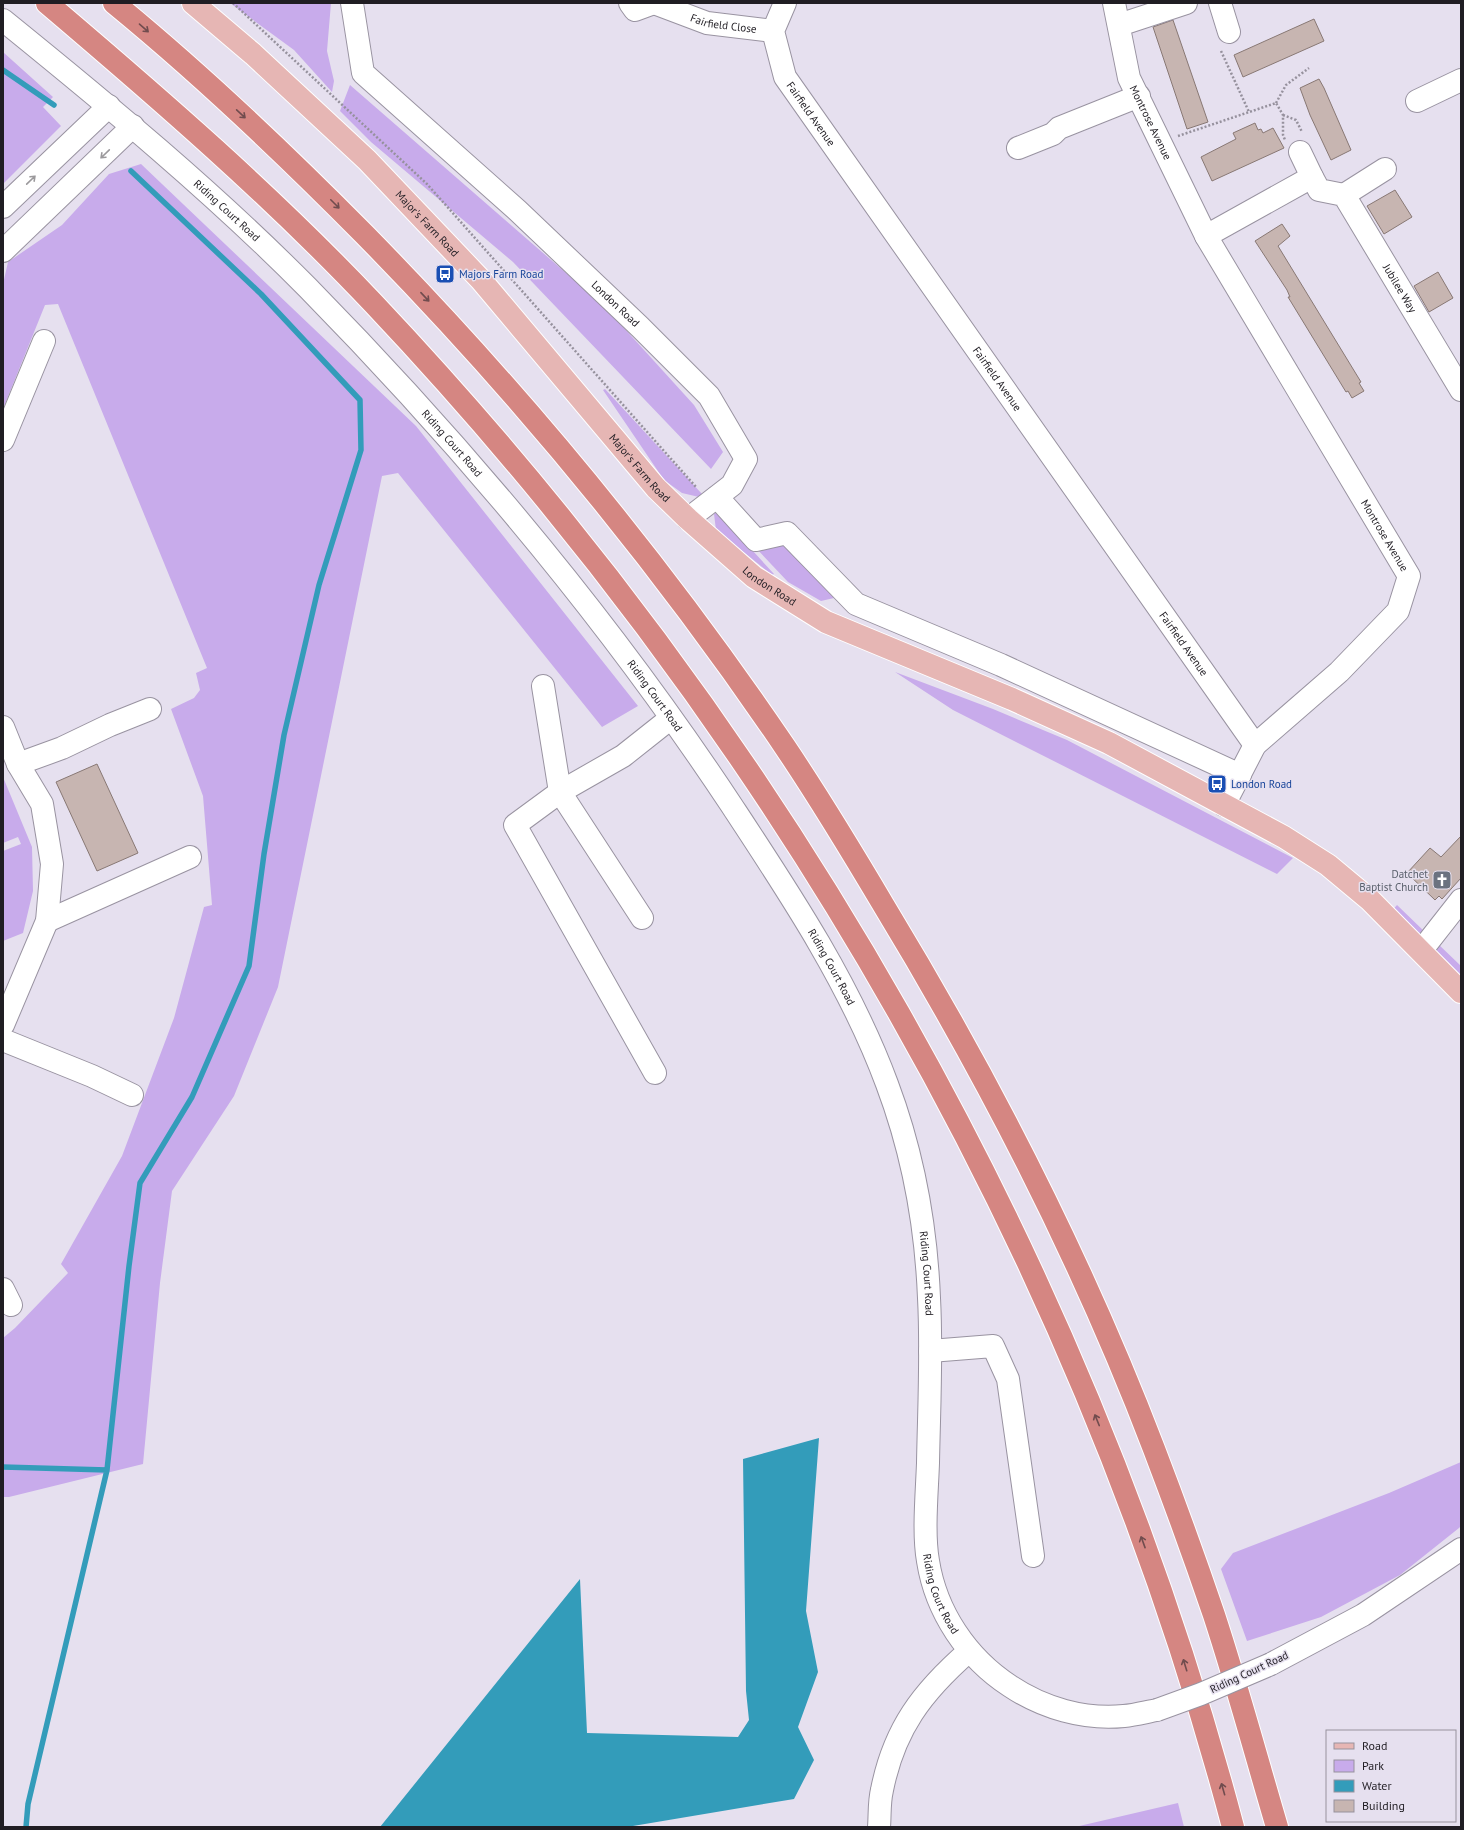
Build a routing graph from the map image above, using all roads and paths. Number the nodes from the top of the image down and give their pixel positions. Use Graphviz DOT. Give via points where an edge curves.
graph roads {
  1 [pos="47,3"];
  2 [pos="114,3"];
  3 [pos="193,3"];
  4 [pos="352,3"];
  5 [pos="630,3"];
  6 [pos="654,3"];
  7 [pos="786,3"];
  8 [pos="1114,3"];
  9 [pos="1186,3"];
  10 [pos="1220,3"];
  11 [pos="3,20"];
  12 [pos="1119,25"];
  13 [pos="772,31"];
  14 [pos="1228,32"];
  15 [pos="1309,68"];
  16 [pos="1461,80"];
  17 [pos="1139,96"];
  18 [pos="1417,101"];
  19 [pos="1276,103"];
  20 [pos="109,106"];
  21 [pos="1249,112"];
  22 [pos="1283,115"];
  23 [pos="133,126"];
  24 [pos="1161,141"];
  25 [pos="1018,148"];
  26 [pos="1300,152"];
  27 [pos="1385,169"];
  28 [pos="1316,184"];
  29 [pos="1344,195"];
  30 [pos="3,207"];
  31 [pos="1206,236"];
  32 [pos="3,251"];
  33 [pos="44,341"];
  34 [pos="1459,382"];
  35 [pos="3,440"];
  36 [pos="717,497"];
  37 [pos="688,519"];
  38 [pos="543,686"];
  39 [pos="150,709"];
  40 [pos="671,718"];
  41 [pos="3,727"];
  42 [pos="1255,745"];
  43 [pos="18,764"];
  44 [pos="1240,775"];
  45 [pos="560,792"];
  46 [pos="1224,805"];
  47 [pos="190,857"];
  48 [pos="1461,900"];
  49 [pos="642,918"];
  50 [pos="47,921"];
  51 [pos="1421,951"];
  52 [pos="1461,992"];
  53 [pos="3,1025"];
  54 [pos="3,1040"];
  55 [pos="655,1073"];
  56 [pos="132,1095"];
  57 [pos="930,1351"];
  58 [pos="1461,1549"];
  59 [pos="1033,1556"];
  60 [pos="969,1651"];
  61 [pos="879,1827"];
  62 [pos="1233,1827"];
  63 [pos="1277,1827"];
  62 -- 1 [label="highway, one-way" via="1186,1667 1152,1566 1081,1381 1026,1259 946,1100 894,1005 795,840 722,730 650,632 568,525 482,423 374,304 276,205 152,91"];
  2 -- 63 [label="highway, one-way" via="288,158 398,268 507,387 594,490 675,595 784,746 840,833 932,984 994,1097 1079,1271 1153,1447 1194,1559 1214,1616"];
  3 -- 37 [label="main road, Major's Farm Road" via="253,54 367,160 481,280 656,488"];
  4 -- 36 [label="street, London Road" via="363,73 517,210 709,396 746,460 732,485"];
  5 -- 6 [label="street, Fairfield Close" via="635,10"];
  6 -- 13 [label="street, Fairfield Close" via="707,23"];
  7 -- 13 [label="street"];
  8 -- 12 [label="street, Montrose Avenue"];
  9 -- 12 [label="street"];
  10 -- 14 [label="street"];
  11 -- 20 [label="street, Riding Court Road"];
  12 -- 17 [label="street, Montrose Avenue" via="1129,78"];
  13 -- 42 [label="street, Fairfield Avenue" via="785,77"];
  14 -- 21 [label="path" via="1221,51"];
  15 -- 19 [label="path" via="1286,85"];
  16 -- 18 [label="street"];
  17 -- 24 [label="street, Montrose Avenue"];
  17 -- 25 [label="street" via="1059,128 1053,134"];
  19 -- 21 [label="path"];
  19 -- 22 [label="path"];
  20 -- 23 [label="street, Riding Court Road"];
  30 -- 20 [label="street, one-way"];
  21 -- 24 [label="path"];
  22 -- 26 [label="path" via="1283,135 1292,155"];
  22 -- 26 [label="path" via="1296,120 1308,148"];
  23 -- 32 [label="street, one-way"];
  23 -- 40 [label="street, Riding Court Road" via="306,286 414,400 505,504 590,610"];
  24 -- 31 [label="street, Montrose Avenue"];
  26 -- 28 [label="street"];
  27 -- 29 [label="street"];
  28 -- 29 [label="street"];
  28 -- 31 [label="street"];
  29 -- 34 [label="street, Jubilee Way"];
  31 -- 42 [label="street, Montrose Avenue" via="1409,576 1398,611 1339,672"];
  33 -- 35 [label="street"];
  36 -- 37 [label="street, London Road"];
  36 -- 44 [label="street" via="756,540 787,533 856,604 1001,666"];
  37 -- 46 [label="main road, London Road" via="754,578 826,622 1033,708 1109,743"];
  38 -- 45 [label="street"];
  39 -- 43 [label="street" via="62,748"];
  40 -- 45 [label="street" via="622,756"];
  40 -- 57 [label="street, Riding Court Road" via="763,854 818,942 855,1010 885,1079 906,1139 918,1191 927,1251"];
  41 -- 43 [label="street"];
  42 -- 44 [label="street, Montrose Avenue"];
  43 -- 50 [label="street" via="42,804 52,864"];
  44 -- 46 [label="street, Montrose Avenue"];
  45 -- 49 [label="street"];
  45 -- 55 [label="street" via="515,825"];
  46 -- 51 [label="main road, London Road" via="1284,837 1328,865 1370,900"];
  47 -- 50 [label="street"];
  48 -- 51 [label="street"];
  50 -- 53 [label="street"];
  51 -- 52 [label="main road, London Road"];
  54 -- 56 [label="street"];
  57 -- 59 [label="street" via="993,1346 1008,1379"];
  57 -- 60 [label="street, Riding Court Road" via="927,1557 948,1622"];
  58 -- 60 [label="street, Riding Court Road, bridge" via="1363,1615 1271,1664 1157,1710 1121,1716 1092,1715 1058,1709 1024,1696 992,1675"];
  60 -- 61 [label="street" via="929,1689 907,1719 890,1758 882,1792"];
}
